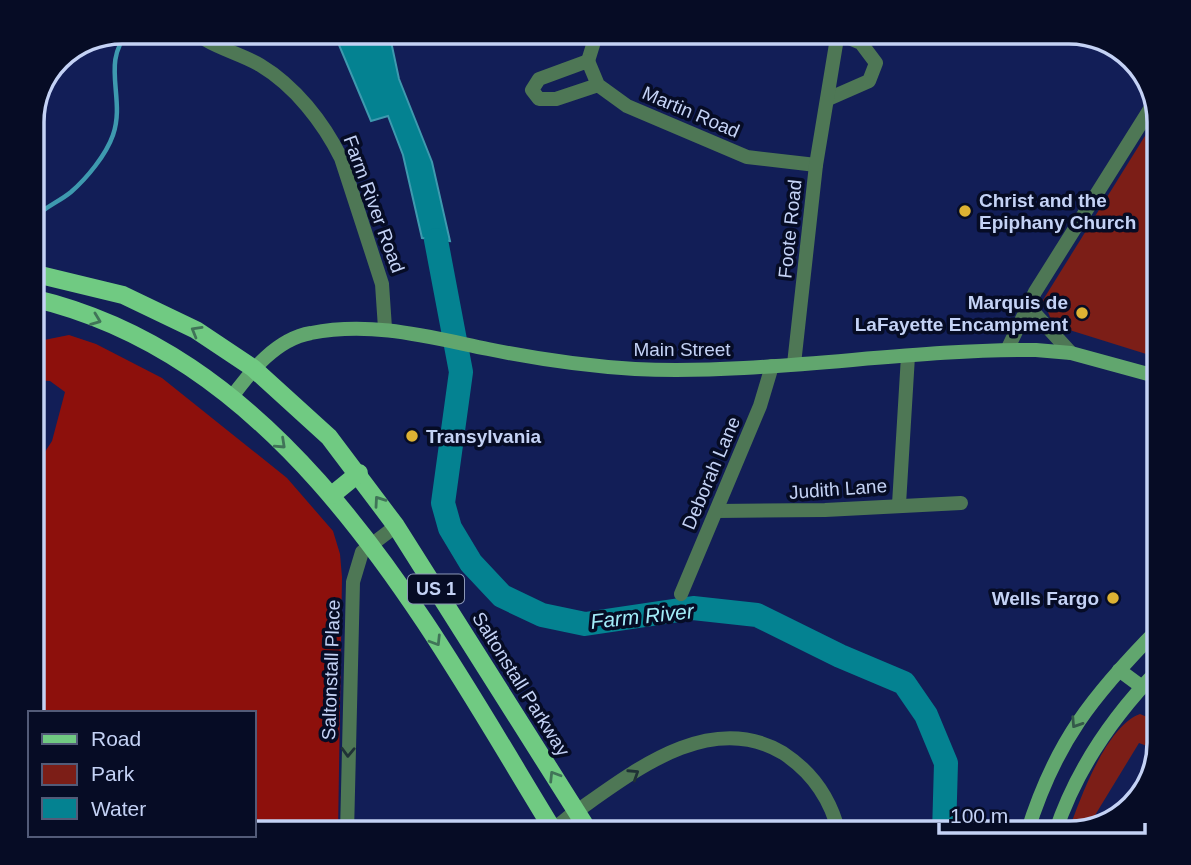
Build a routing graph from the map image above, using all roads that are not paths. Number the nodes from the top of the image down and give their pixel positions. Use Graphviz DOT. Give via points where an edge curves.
graph roads {
  1 [pos="214,44"];
  2 [pos="593,44"];
  3 [pos="836,44"];
  4 [pos="862,44"];
  5 [pos="588,61"];
  6 [pos="598,85"];
  7 [pos="828,99"];
  8 [pos="1147,115"];
  9 [pos="816,165"];
  10 [pos="44,276"];
  11 [pos="44,302"];
  12 [pos="1028,306"];
  13 [pos="385,328"];
  14 [pos="1007,350"];
  15 [pos="1071,353"];
  16 [pos="908,356"];
  17 [pos="794,364"];
  18 [pos="772,366"];
  19 [pos="253,368"];
  20 [pos="1147,373"];
  21 [pos="231,398"];
  22 [pos="359,473"];
  23 [pos="332,495"];
  24 [pos="961,503"];
  25 [pos="899,504"];
  26 [pos="717,511"];
  27 [pos="396,526"];
  28 [pos="372,543"];
  29 [pos="681,594"];
  30 [pos="1147,641"];
  31 [pos="1119,670"];
  32 [pos="1147,682"];
  33 [pos="1142,687"];
  34 [pos="576,811"];
  35 [pos="348,821"];
  36 [pos="544,821"];
  37 [pos="564,821"];
  38 [pos="582,821"];
  39 [pos="836,821"];
  40 [pos="1031,821"];
  41 [pos="1059,821"];
  1 -- 13 [label="street, Farm River Road" via="261,66 284,84 332,140 382,284"];
  2 -- 5 [label="street"];
  3 -- 7 [label="street, Foote Road"];
  4 -- 7 [label="street, Foote Road" via="876,63 869,82"];
  5 -- 6 [label="street"];
  5 -- 6 [label="street" via="539,79 532,90 539,99 556,99"];
  6 -- 9 [label="street, Martin Road" via="627,106 747,157"];
  7 -- 9 [label="street, Foote Road"];
  8 -- 12 [label="street"];
  9 -- 17 [label="street, Foote Road"];
  19 -- 10 [label="main road, US 1, one-way" via="160,311 90,286"];
  11 -- 21 [label="main road, US 1, one-way" via="112,326 201,375"];
  12 -- 14 [label="street"];
  12 -- 15 [label="street"];
  13 -- 18 [label="main road, Main Street" via="549,360 631,369"];
  13 -- 19 [label="main road, Main Street" via="345,327 308,333"];
  14 -- 15 [label="main road, Main Street"];
  14 -- 16 [label="main road, Main Street"];
  15 -- 20 [label="main road, Main Street"];
  16 -- 17 [label="main road, Main Street"];
  16 -- 25 [label="street"];
  17 -- 18 [label="main road, Main Street"];
  18 -- 26 [label="street, Deborah Lane"];
  19 -- 21 [label="main road, Main Street"];
  19 -- 22 [label="main road, Saltonstall Parkway / US 1" via="329,437"];
  21 -- 23 [label="main road, US 1, one-way"];
  22 -- 23 [label="main road"];
  27 -- 22 [label="main road, Saltonstall Parkway / US 1, one-way"];
  23 -- 28 [label="main road, US 1"];
  24 -- 25 [label="street, Judith Lane"];
  25 -- 26 [label="street, Judith Lane"];
  26 -- 29 [label="street, Deborah Lane"];
  27 -- 28 [label="street, Saltonstall Place"];
  34 -- 27 [label="main road, Saltonstall Parkway / US 1, one-way"];
  28 -- 35 [label="street, Saltonstall Place, one-way" via="359,558 353,582"];
  28 -- 36 [label="main road, US 1, one-way"];
  30 -- 31 [label="main road"];
  31 -- 33 [label="main road"];
  31 -- 40 [label="main road, one-way" via="1068,736"];
  32 -- 33 [label="main road"];
  33 -- 41 [label="main road" via="1091,754"];
  34 -- 37 [label="street"];
  34 -- 38 [label="main road, Saltonstall Parkway / US 1"];
  34 -- 39 [label="street, one-way" via="677,748 741,736 798,763 823,791"];
}
